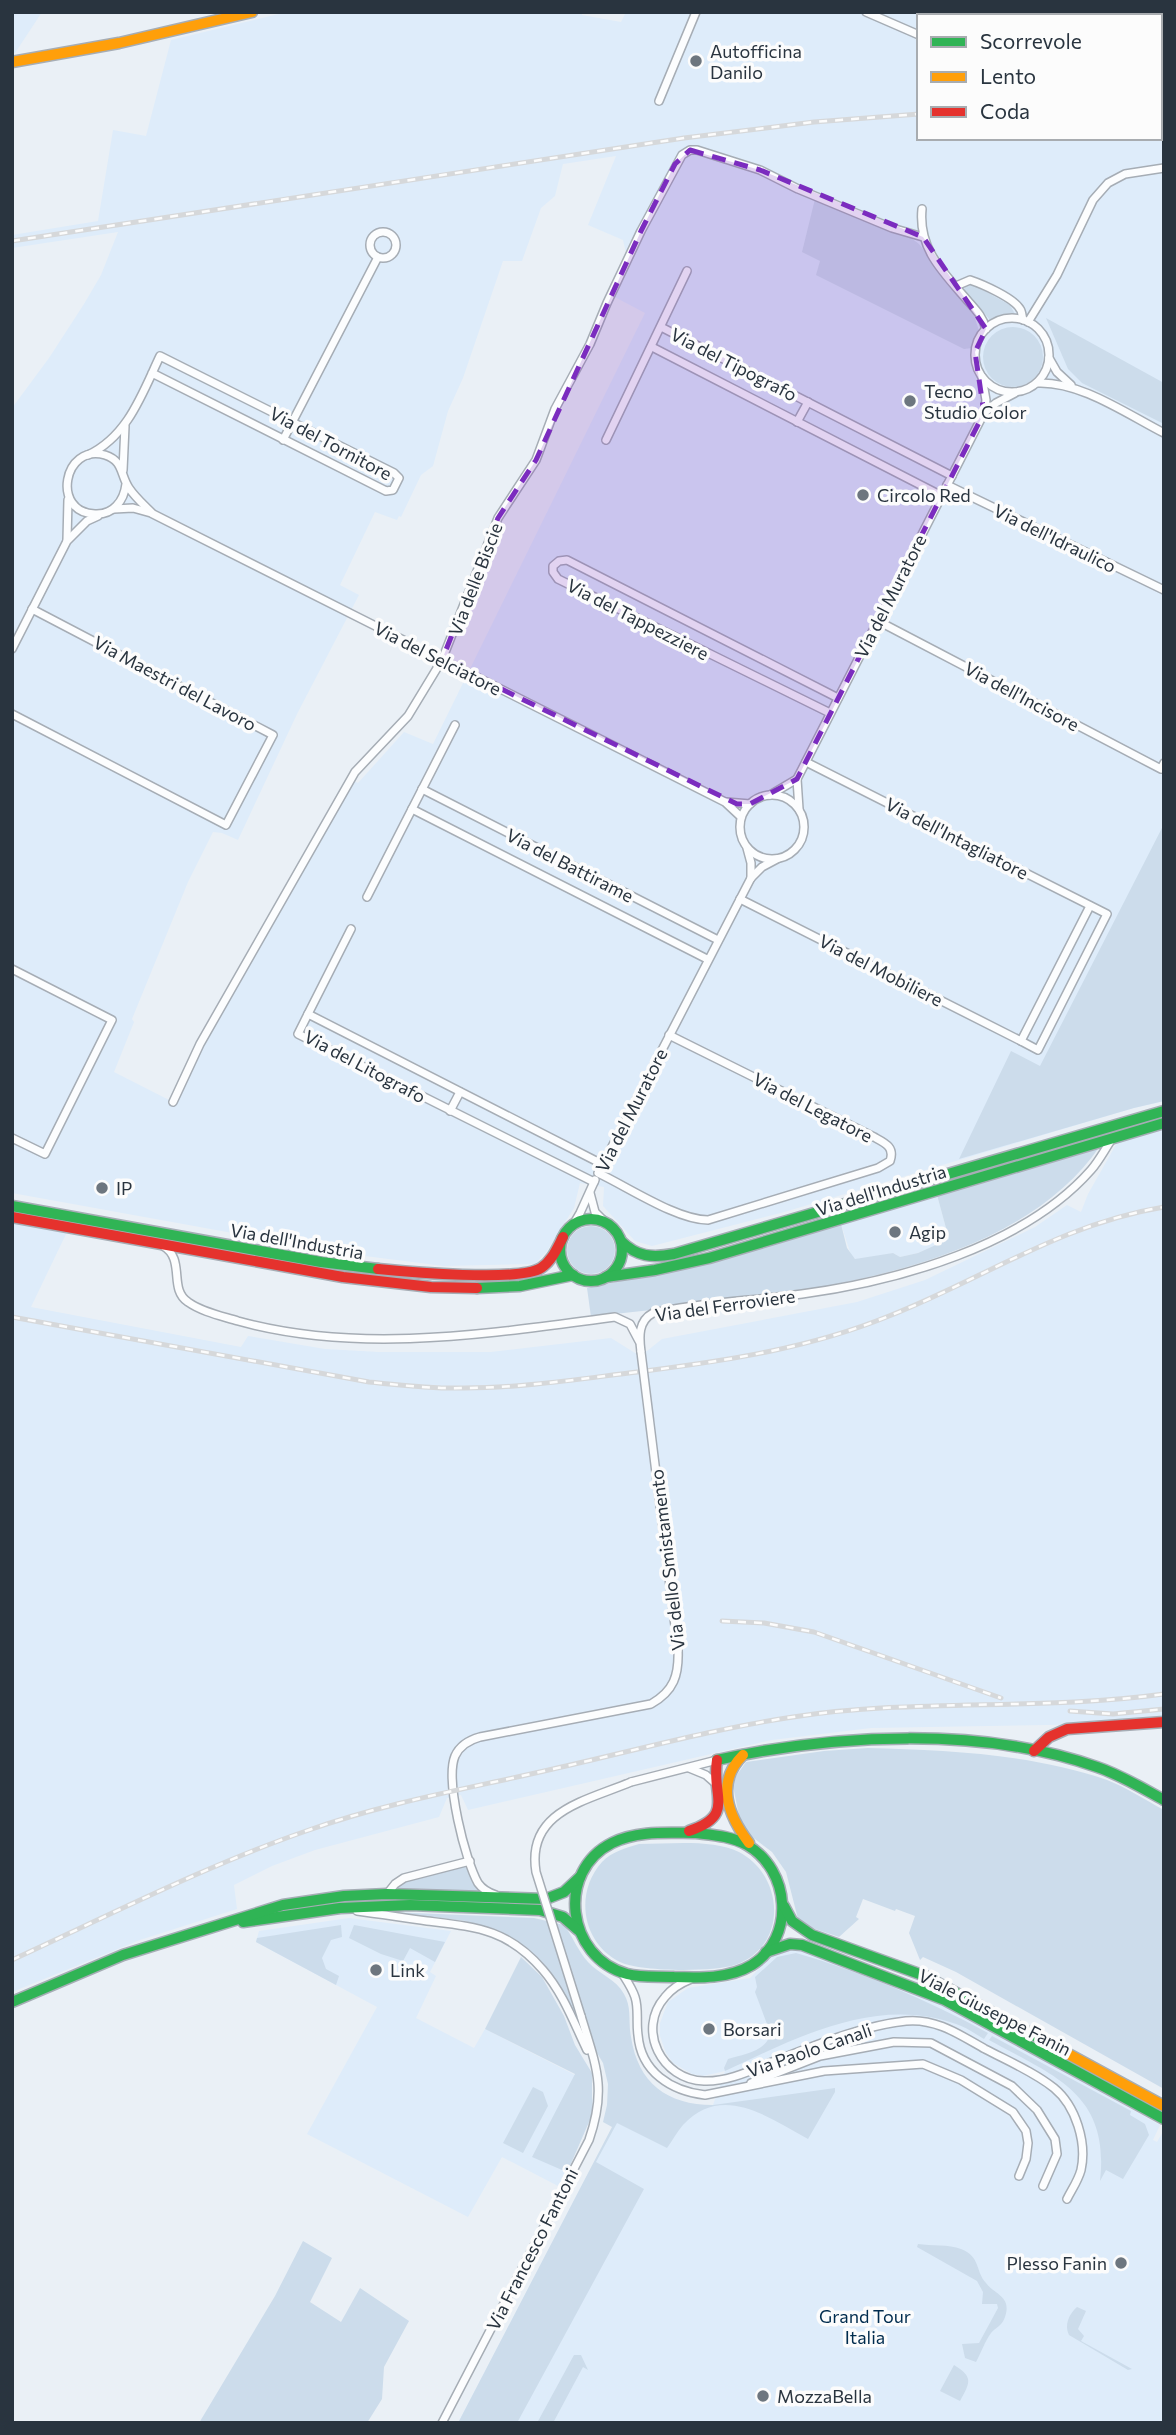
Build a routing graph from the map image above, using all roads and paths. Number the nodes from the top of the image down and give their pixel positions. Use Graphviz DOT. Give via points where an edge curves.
graph roads {
  1 [pos="252,12"];
  2 [pos="696,12"];
  3 [pos="866,12"];
  4 [pos="917,34"];
  5 [pos="12,62"];
  6 [pos="659,101"];
  7 [pos="1164,168"];
  8 [pos="922,209"];
  9 [pos="923,237"];
  10 [pos="378,257"];
  11 [pos="688,271"];
  12 [pos="956,286"];
  13 [pos="1025,321"];
  14 [pos="661,327"];
  15 [pos="986,329"];
  16 [pos="652,347"];
  17 [pos="1049,358"];
  18 [pos="152,373"];
  19 [pos="982,377"];
  20 [pos="1037,383"];
  21 [pos="1075,388"];
  22 [pos="1017,392"];
  23 [pos="808,402"];
  24 [pos="984,413"];
  25 [pos="292,422"];
  26 [pos="797,422"];
  27 [pos="126,425"];
  28 [pos="1164,433"];
  29 [pos="284,440"];
  30 [pos="606,440"];
  31 [pos="88,455"];
  32 [pos="123,472"];
  33 [pos="952,476"];
  34 [pos="126,484"];
  35 [pos="947,485"];
  36 [pos="68,496"];
  37 [pos="942,496"];
  38 [pos="114,509"];
  39 [pos="151,513"];
  40 [pos="102,514"];
  41 [pos="67,541"];
  42 [pos="1164,590"];
  43 [pos="32,609"];
  44 [pos="878,621"];
  45 [pos="699,628"];
  46 [pos="690,645"];
  47 [pos="12,649"];
  48 [pos="442,660"];
  49 [pos="838,698"];
  50 [pos="830,713"];
  51 [pos="12,714"];
  52 [pos="455,725"];
  53 [pos="806,762"];
  54 [pos="1163,767"];
  55 [pos="797,779"];
  56 [pos="422,789"];
  57 [pos="769,795"];
  58 [pos="725,802"];
  59 [pos="750,804"];
  60 [pos="412,809"];
  61 [pos="799,809"];
  62 [pos="741,817"];
  63 [pos="747,848"];
  64 [pos="777,859"];
  65 [pos="751,878"];
  66 [pos="367,897"];
  67 [pos="740,899"];
  68 [pos="1090,906"];
  69 [pos="351,929"];
  70 [pos="718,940"];
  71 [pos="707,959"];
  72 [pos="12,969"];
  73 [pos="308,1014"];
  74 [pos="668,1035"];
  75 [pos="1021,1041"];
  76 [pos="460,1092"];
  77 [pos="173,1102"];
  78 [pos="450,1111"];
  79 [pos="1164,1111"];
  80 [pos="1164,1123"];
  81 [pos="1113,1136"];
  82 [pos="12,1138"];
  83 [pos="602,1164"];
  84 [pos="598,1173"];
  85 [pos="594,1182"];
  86 [pos="590,1193"];
  87 [pos="12,1206"];
  88 [pos="12,1217"];
  89 [pos="604,1221"];
  90 [pos="573,1224"];
  91 [pos="563,1237"];
  92 [pos="621,1241"];
  93 [pos="156,1243"];
  94 [pos="573,1275"];
  95 [pos="606,1277"];
  96 [pos="640,1341"];
  97 [pos="1164,1722"];
  98 [pos="1034,1751"];
  99 [pos="745,1753"];
  100 [pos="717,1760"];
  101 [pos="685,1767"];
  102 [pos="726,1776"];
  103 [pos="715,1783"];
  104 [pos="1164,1800"];
  105 [pos="672,1834"];
  106 [pos="752,1847"];
  107 [pos="470,1861"];
  108 [pos="580,1877"];
  109 [pos="387,1894"];
  110 [pos="500,1897"];
  111 [pos="783,1905"];
  112 [pos="340,1908"];
  113 [pos="201,1930"];
  114 [pos="579,1931"];
  115 [pos="766,1952"];
  116 [pos="622,1973"];
  117 [pos="695,1977"];
  118 [pos="12,2002"];
  119 [pos="597,2070"];
  120 [pos="731,2091"];
  121 [pos="1164,2106"];
  122 [pos="1164,2119"];
  123 [pos="1018,2176"];
  124 [pos="1043,2186"];
  125 [pos="1067,2199"];
  126 [pos="442,2423"];
  1 -- 5 [label="main road"];
  2 -- 6 [label="street"];
  3 -- 4 [label="street"];
  7 -- 13 [label="street" via="1125,174 1108,183 1093,201 1057,275"];
  8 -- 9 [label="street"];
  9 -- 12 [label="street"];
  9 -- 48 [label="street, Via delle Biscie" via="746,165 698,150 685,152 641,231 555,409 536,460 498,517"];
  10 -- 25 [label="street"];
  11 -- 14 [label="street, Via del Tipografo"];
  12 -- 13 [label="street" via="970,280 978,283 1013,302"];
  12 -- 15 [label="street" via="981,315"];
  13 -- 15 [label="street" via="1002,320"];
  13 -- 17 [label="street" via="1046,341"];
  14 -- 16 [label="street, Via del Tipografo"];
  14 -- 23 [label="street, Via del Tipografo"];
  15 -- 19 [label="street" via="975,352"];
  16 -- 26 [label="street, Via del Tipografo"];
  16 -- 30 [label="street, Via del Tipografo"];
  17 -- 20 [label="street"];
  17 -- 21 [label="street"];
  18 -- 25 [label="street, Via del Tornitore" via="160,356"];
  18 -- 27 [label="street"];
  18 -- 29 [label="street, Via del Tornitore"];
  19 -- 22 [label="street" via="998,390"];
  19 -- 24 [label="street, Via del Muratore"];
  20 -- 21 [label="street"];
  20 -- 22 [label="street"];
  21 -- 28 [label="street"];
  22 -- 24 [label="street"];
  23 -- 26 [label="street, Via del Tipografo"];
  23 -- 33 [label="street, Via del Tipografo"];
  24 -- 33 [label="street, Via del Muratore"];
  25 -- 29 [label="street"];
  25 -- 29 [label="street, Via del Tornitore" via="394,473 397,485 386,491"];
  26 -- 37 [label="street, Via del Tipografo"];
  27 -- 31 [label="street"];
  27 -- 32 [label="street"];
  31 -- 32 [label="street" via="104,455"];
  31 -- 36 [label="street" via="69,471"];
  32 -- 34 [label="street"];
  33 -- 35 [label="street, Via del Muratore"];
  34 -- 38 [label="street"];
  34 -- 39 [label="street, Via del Selciatore"];
  35 -- 37 [label="street, Via del Muratore"];
  35 -- 42 [label="street, Via dell'Idraulico"];
  36 -- 40 [label="street" via="82,511"];
  36 -- 41 [label="street"];
  37 -- 44 [label="street, Via del Muratore"];
  38 -- 39 [label="street, Via del Selciatore"];
  38 -- 40 [label="street"];
  39 -- 48 [label="street, Via del Selciatore"];
  40 -- 41 [label="street" via="87,521"];
  41 -- 43 [label="street"];
  43 -- 47 [label="street"];
  43 -- 51 [label="street, Via Maestri del Lavoro" via="273,735 226,825"];
  44 -- 49 [label="street, Via del Muratore"];
  44 -- 54 [label="street, Via dell'Incisore"];
  45 -- 46 [label="street"];
  45 -- 46 [label="street, Via del Tappezziere" via="566,560 553,566 558,579"];
  45 -- 49 [label="street, Via del Tappezziere"];
  46 -- 50 [label="street, Via del Tappezziere"];
  48 -- 58 [label="street, Via del Selciatore"];
  48 -- 77 [label="street, Via delle Biscie" via="408,716 355,772 200,1044"];
  49 -- 50 [label="street, Via del Muratore"];
  50 -- 53 [label="street, Via del Muratore"];
  52 -- 56 [label="street"];
  53 -- 55 [label="street, Via del Muratore"];
  53 -- 68 [label="street, Via dell'Intagliatore"];
  55 -- 57 [label="street"];
  55 -- 61 [label="street"];
  56 -- 60 [label="street"];
  56 -- 70 [label="street, Via del Battirame"];
  57 -- 59 [label="street"];
  57 -- 61 [label="street" via="785,798"];
  58 -- 59 [label="street, Via del Selciatore"];
  58 -- 62 [label="street, Via del Selciatore"];
  59 -- 62 [label="street"];
  60 -- 66 [label="street"];
  60 -- 71 [label="street, Via del Battirame"];
  61 -- 64 [label="street" via="802,840 787,856"];
  62 -- 63 [label="street" via="741,839"];
  63 -- 64 [label="street" via="755,855"];
  63 -- 65 [label="street"];
  64 -- 65 [label="street, Via del Muratore"];
  65 -- 67 [label="street, Via del Muratore"];
  67 -- 70 [label="street, Via del Muratore"];
  67 -- 75 [label="street, Via del Mobiliere"];
  68 -- 75 [label="street"];
  68 -- 75 [label="street, Via dell'Intagliatore" via="1107,914 1038,1049"];
  69 -- 73 [label="street"];
  70 -- 71 [label="street, Via del Muratore"];
  71 -- 74 [label="street, Via del Muratore"];
  72 -- 82 [label="street" via="112,1020 45,1154"];
  73 -- 76 [label="street, Via del Litografo"];
  73 -- 78 [label="street, Via del Litografo" via="298,1034"];
  74 -- 83 [label="street, Via del Muratore"];
  74 -- 84 [label="street, Via del Legatore" via="881,1141 891,1149 890,1161 708,1220 677,1213"];
  76 -- 78 [label="street"];
  76 -- 83 [label="street, Via del Litografo"];
  78 -- 85 [label="street, Via del Litografo"];
  79 -- 92 [label="main road, Via dell'Industria" via="658,1258 643,1257"];
  80 -- 81 [label="main road, Via dell'Industria"];
  81 -- 95 [label="main road, Via dell'Industria" via="709,1258"];
  81 -- 96 [label="street, Via del Ferroviere" via="1093,1168 1054,1203 975,1247 868,1282 653,1313 644,1321"];
  83 -- 84 [label="street, Via del Muratore"];
  84 -- 85 [label="street, Via del Muratore"];
  85 -- 86 [label="street, Via del Muratore"];
  86 -- 89 [label="street, Via del Muratore" via="595,1212"];
  86 -- 90 [label="street, Via del Muratore"];
  87 -- 91 [label="main road, Via dell'Industria" via="321,1262 414,1273 530,1273 551,1259"];
  88 -- 93 [label="main road, Via dell'Industria"];
  89 -- 90 [label="main road" via="588,1219"];
  89 -- 92 [label="main road"];
  90 -- 91 [label="main road"];
  91 -- 94 [label="main road" via="560,1254"];
  92 -- 95 [label="main road" via="618,1266"];
  93 -- 94 [label="main road, Via dell'Industria" via="395,1283 519,1286"];
  93 -- 96 [label="street, Via del Ferroviere" via="173,1254 180,1292 187,1302 267,1329 337,1338 451,1336 615,1317 629,1322"];
  94 -- 95 [label="main road" via="589,1281"];
  96 -- 107 [label="street, Via dello Smistamento, bridge" via="678,1650 674,1685 651,1704 480,1737 460,1747 451,1777"];
  97 -- 98 [label="main road" via="1067,1728 1046,1738"];
  98 -- 99 [label="main road" via="896,1737 821,1741"];
  98 -- 104 [label="main road" via="1096,1767"];
  99 -- 100 [label="main road"];
  99 -- 102 [label="main road"];
  100 -- 101 [label="street, Via Francesco Fantoni"];
  100 -- 102 [label="main road"];
  100 -- 103 [label="main road"];
  101 -- 103 [label="street"];
  101 -- 119 [label="street, Via Francesco Fantoni, bridge" via="631,1782 555,1817 541,1830 534,1852 536,1872"];
  102 -- 106 [label="main road" via="730,1810"];
  103 -- 105 [label="main road" via="720,1797 713,1819 699,1829"];
  105 -- 106 [label="main road" via="720,1835"];
  105 -- 108 [label="main road" via="639,1834 611,1842 595,1854"];
  106 -- 111 [label="main road" via="776,1875"];
  107 -- 109 [label="street" via="404,1878"];
  107 -- 110 [label="street, Via dello Smistamento" via="481,1887"];
  108 -- 110 [label="main road" via="564,1892 546,1899"];
  108 -- 114 [label="main road" via="574,1902"];
  109 -- 110 [label="main road"];
  109 -- 113 [label="main road" via="283,1905"];
  111 -- 115 [label="main road" via="777,1934"];
  111 -- 121 [label="main road, Viale Giuseppe Fanin" via="801,1929 947,1987"];
  112 -- 113 [label="main road"];
  112 -- 114 [label="main road" via="410,1905 540,1910 563,1917"];
  112 -- 119 [label="street, Via Francesco Fantoni" via="474,1927 506,1939 544,1970"];
  113 -- 118 [label="main road" via="123,1955"];
  114 -- 116 [label="main road" via="598,1959"];
  115 -- 117 [label="main road" via="739,1971"];
  115 -- 122 [label="main road, Viale Giuseppe Fanin" via="802,1945 923,1990"];
  116 -- 117 [label="main road"];
  116 -- 120 [label="street, Via Paolo Canali" via="635,1997 642,2051 658,2077 687,2093"];
  117 -- 125 [label="street, Via Paolo Canali" via="665,1997 654,2020 658,2053 681,2076 702,2081 730,2078 880,2025 910,2021 943,2026 1035,2076 1065,2100 1079,2130 1082,2161"];
  119 -- 126 [label="street, Via Francesco Fantoni" via="599,2105 589,2140"];
  120 -- 123 [label="street, Via Paolo Canali" via="824,2071 912,2063 933,2067 990,2096 1021,2121 1028,2143"];
  120 -- 124 [label="street" via="820,2056 894,2042 931,2043 1012,2086 1037,2110 1055,2139 1057,2154"];
}
